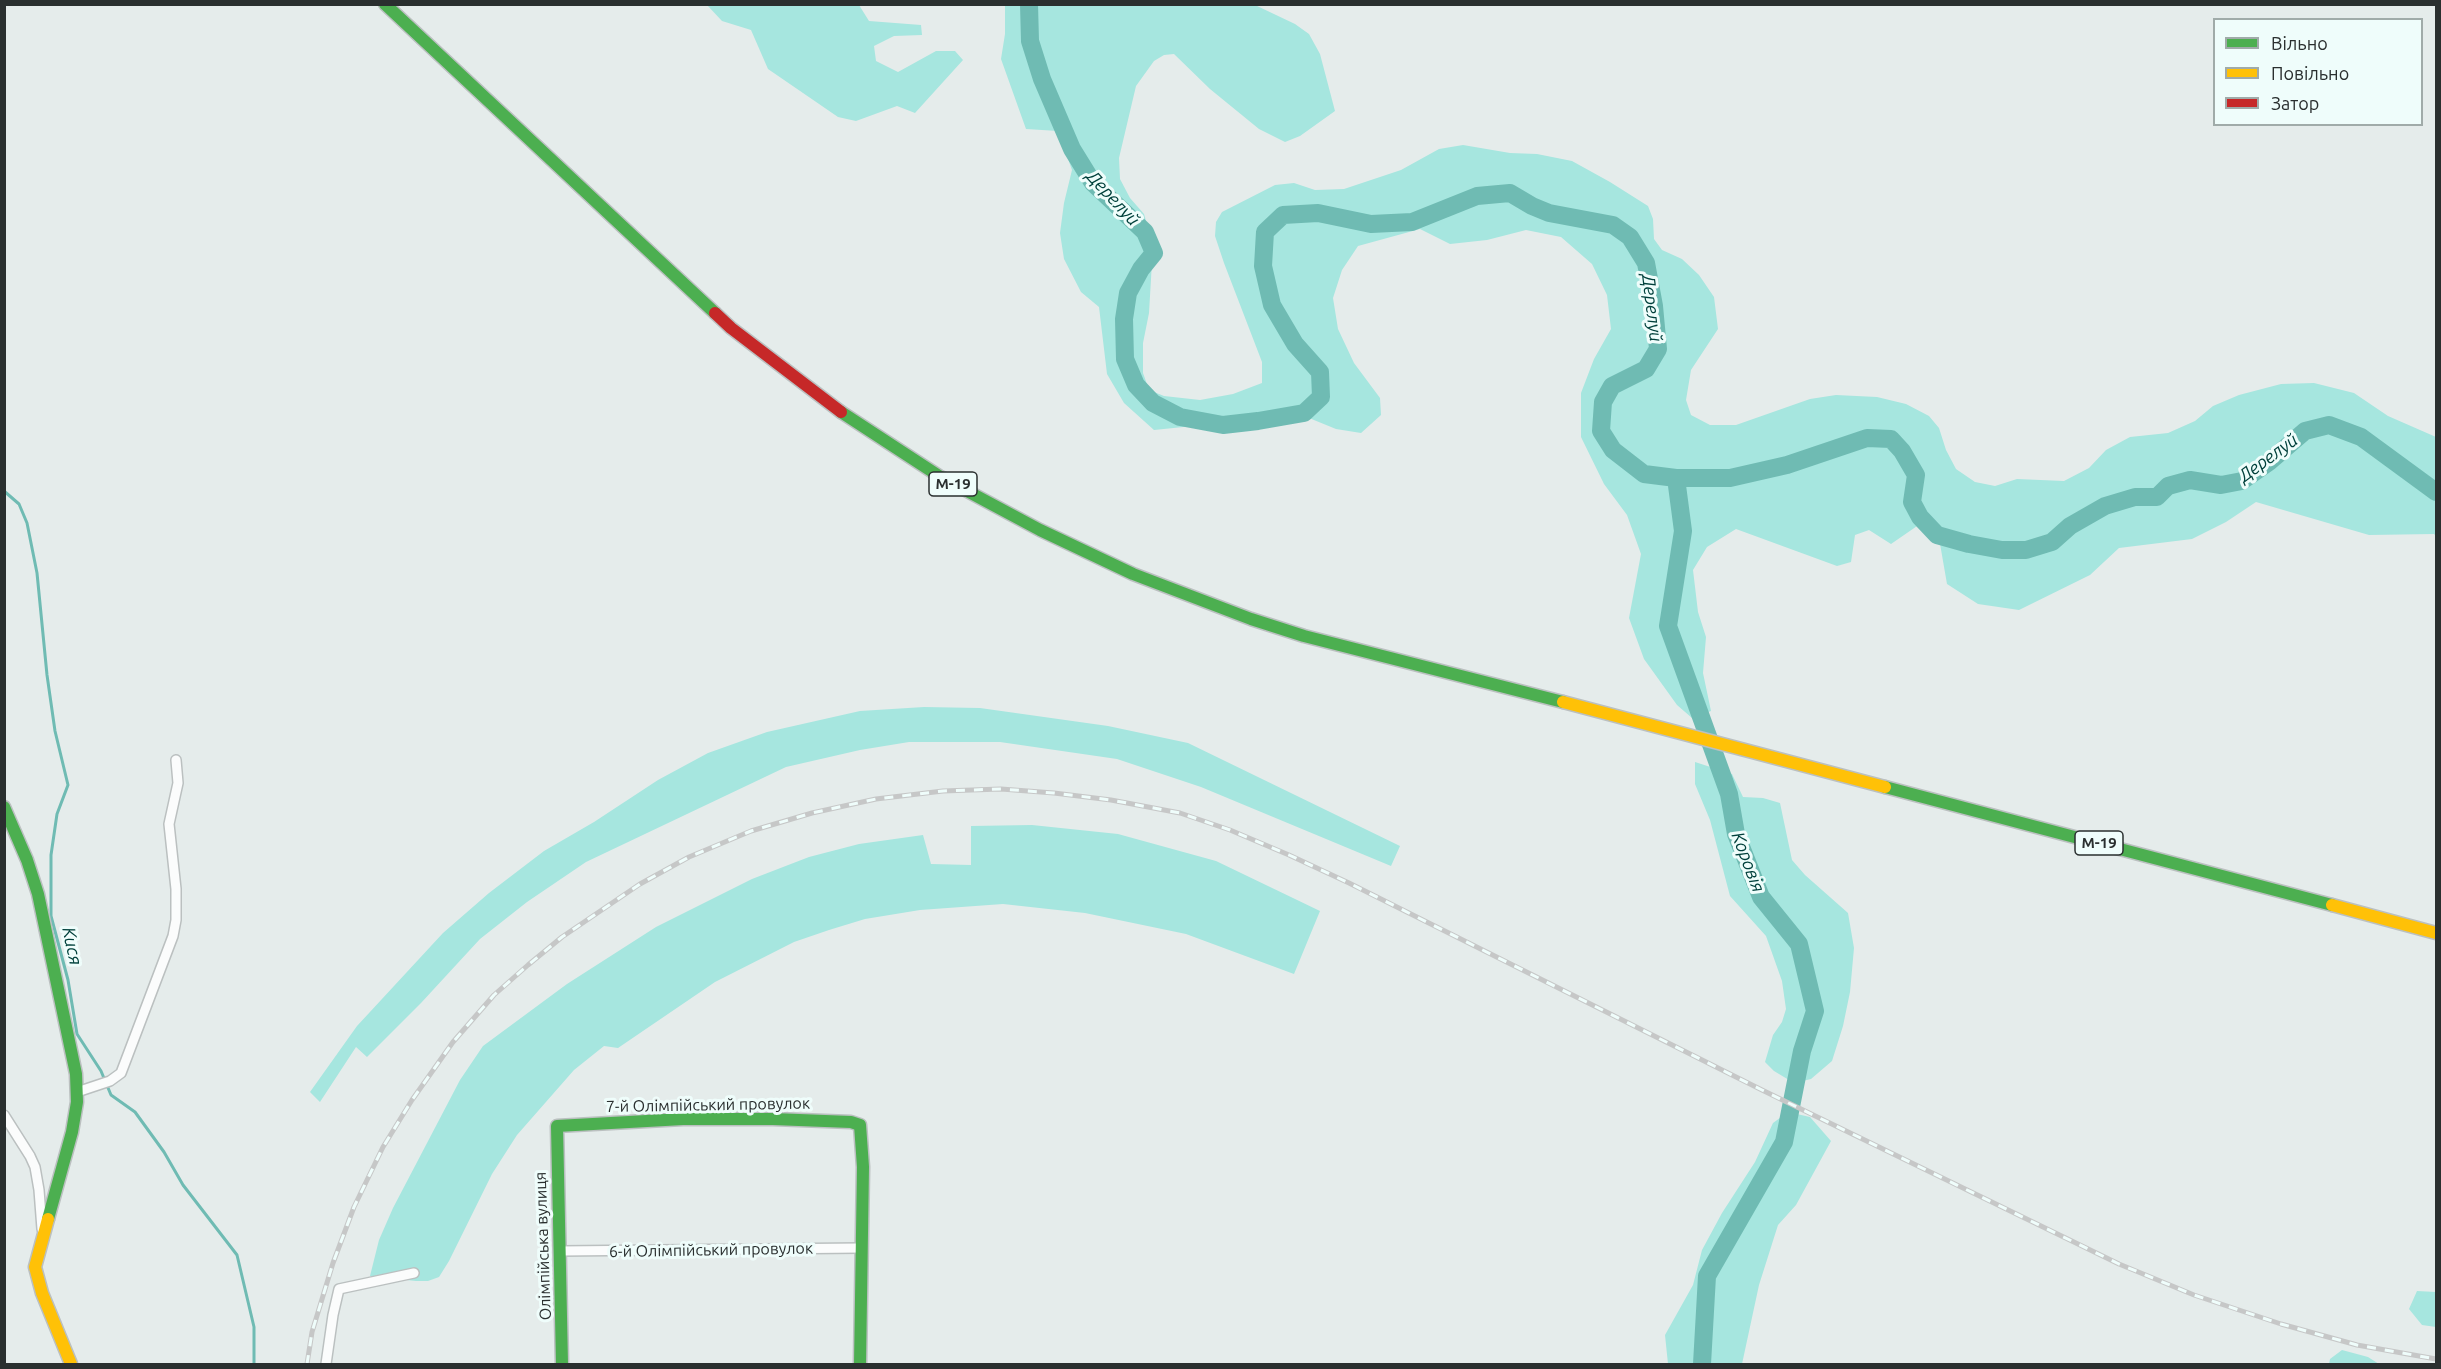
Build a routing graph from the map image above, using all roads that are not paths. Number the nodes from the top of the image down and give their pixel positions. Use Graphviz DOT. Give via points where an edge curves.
graph roads {
  1 [pos="385,4"];
  2 [pos="176,760"];
  3 [pos="4,807"];
  4 [pos="2436,933"];
  5 [pos="77,1092"];
  6 [pos="4,1115"];
  7 [pos="557,1126"];
  8 [pos="43,1240"];
  9 [pos="861,1248"];
  10 [pos="560,1251"];
  11 [pos="414,1273"];
  12 [pos="71,1365"];
  13 [pos="326,1365"];
  14 [pos="562,1365"];
  15 [pos="860,1365"];
  1 -- 4 [label="main road, М-19" via="732,328 847,416 939,476 1093,556 1251,619 1357,650"];
  2 -- 5 [label="street" via="178,783 169,819 176,889 175,928 122,1073"];
  3 -- 5 [label="main road" via="38,894"];
  5 -- 8 [label="main road" via="68,1153"];
  6 -- 8 [label="street" via="30,1156 39,1190"];
  7 -- 9 [label="main road, 7-й Олімпійський провулок" via="683,1119 773,1119 860,1125"];
  7 -- 10 [label="main road, Олімпійська вулиця"];
  8 -- 12 [label="main road" via="35,1273"];
  9 -- 10 [label="street, 6-й Олімпійський провулок"];
  9 -- 15 [label="main road"];
  10 -- 14 [label="main road, Олімпійська вулиця"];
  11 -- 13 [label="street" via="339,1289"];
}
